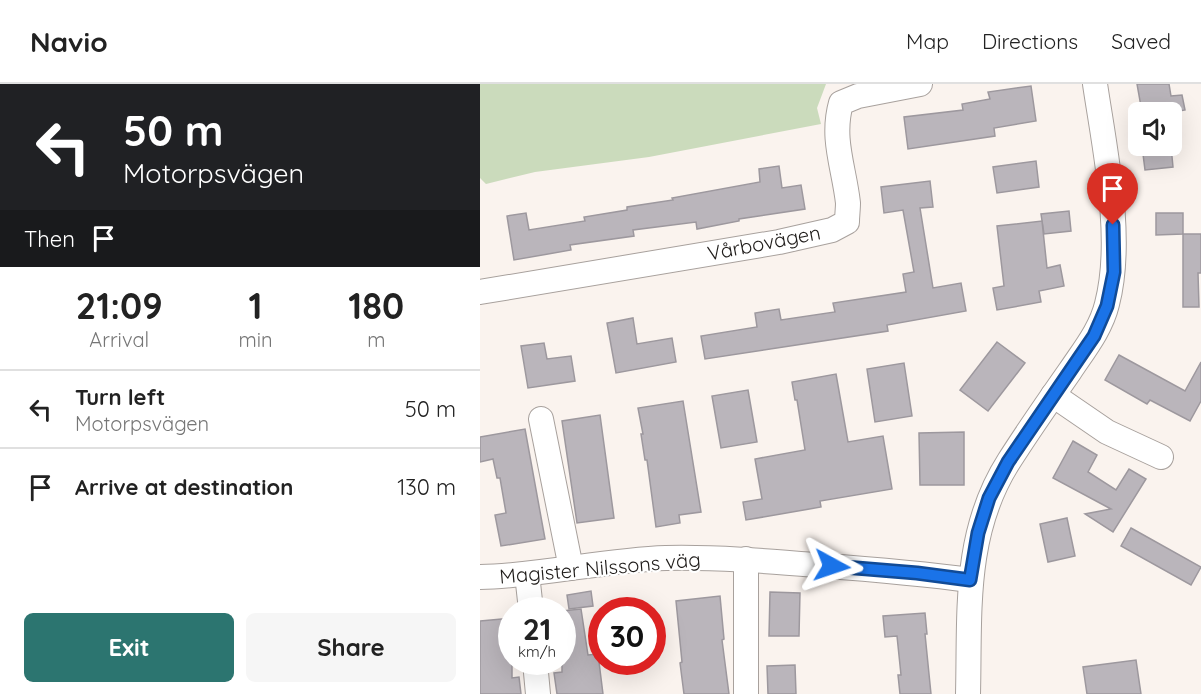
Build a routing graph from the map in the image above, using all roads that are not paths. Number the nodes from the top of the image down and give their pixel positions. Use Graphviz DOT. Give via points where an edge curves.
graph roads {
  1 [pos="920,84"];
  2 [pos="1095,84"];
  3 [pos="480,292"];
  4 [pos="1053,395"];
  5 [pos="541,419"];
  6 [pos="1161,457"];
  7 [pos="746,559"];
  8 [pos="571,568"];
  9 [pos="527,574"];
  10 [pos="480,577"];
  11 [pos="970,580"];
  12 [pos="530,597"];
  13 [pos="536,675"];
  14 [pos="538,694"];
  15 [pos="746,694"];
  16 [pos="968,694"];
  1 -- 3 [label="street, Vårbovägen" via="858,96 842,103 837,117 847,222 832,230"];
  2 -- 4 [label="street" via="1108,170 1114,272 1107,306 1094,336"];
  4 -- 6 [label="street" via="1107,432"];
  4 -- 11 [label="street" via="989,498"];
  5 -- 8 [label="street"];
  7 -- 8 [label="street, Magister Nilssons väg" via="666,558"];
  7 -- 11 [label="street, Magister Nilssons väg"];
  7 -- 15 [label="street"];
  8 -- 9 [label="street, Magister Nilssons väg"];
  9 -- 10 [label="street, Magister Nilssons väg"];
  9 -- 12 [label="street"];
  11 -- 16 [label="street"];
  13 -- 14 [label="street"];
}
